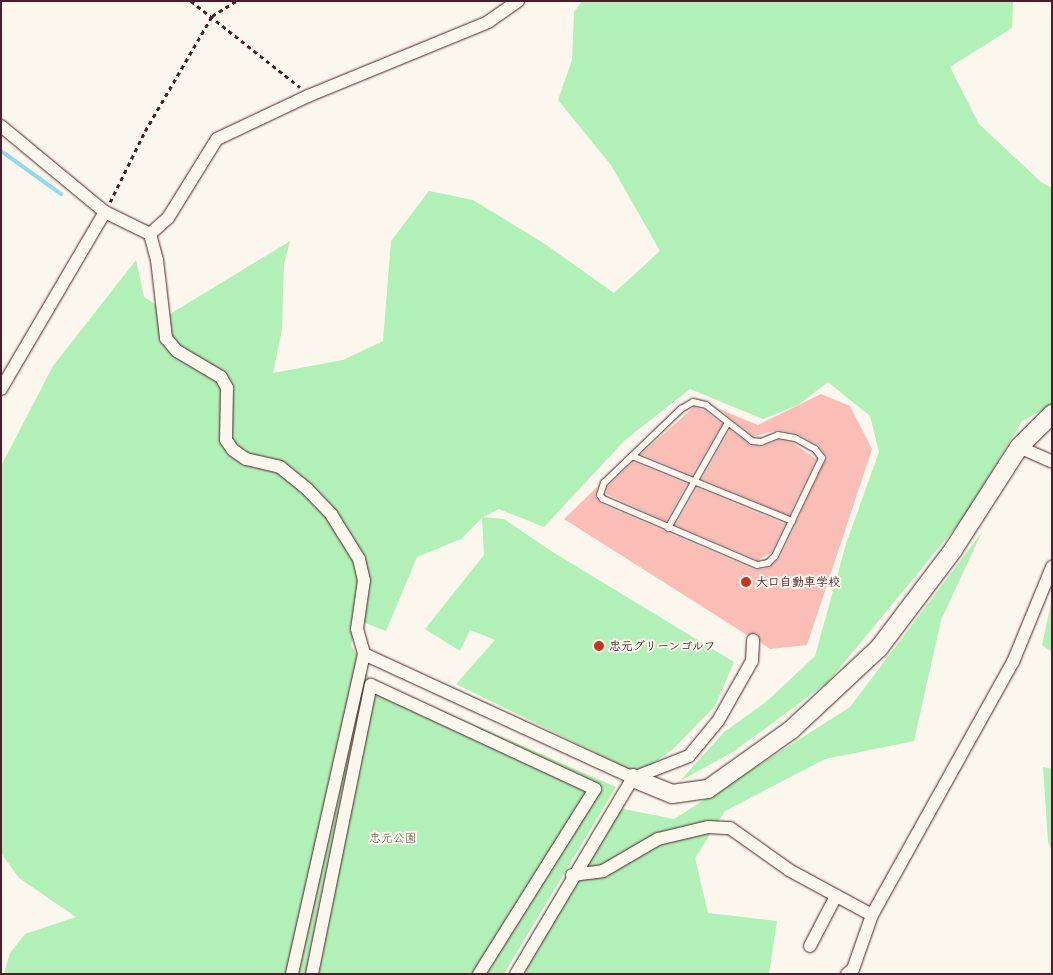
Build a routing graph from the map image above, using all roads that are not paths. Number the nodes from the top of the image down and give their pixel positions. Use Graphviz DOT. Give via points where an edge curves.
graph roads {
  1 [pos="518,1"];
  2 [pos="1,126"];
  3 [pos="106,212"];
  4 [pos="150,234"];
  5 [pos="1,389"];
  6 [pos="1052,414"];
  7 [pos="727,424"];
  8 [pos="1019,447"];
  9 [pos="632,456"];
  10 [pos="1052,462"];
  11 [pos="693,482"];
  12 [pos="792,521"];
  13 [pos="668,528"];
  14 [pos="1052,567"];
  15 [pos="753,640"];
  16 [pos="364,654"];
  17 [pos="633,778"];
  18 [pos="572,875"];
  19 [pos="836,896"];
  20 [pos="872,916"];
  21 [pos="810,946"];
  22 [pos="292,974"];
  23 [pos="312,974"];
  24 [pos="479,974"];
  25 [pos="516,974"];
  26 [pos="847,974"];
  1 -- 4 [label="street" via="488,22 308,96 217,139 168,218"];
  2 -- 3 [label="street"];
  3 -- 4 [label="street"];
  3 -- 5 [label="street"];
  4 -- 16 [label="street" via="157,260 166,338 177,351 222,377 227,388 226,440 232,450 246,459 280,467 307,489 331,514 359,558 364,580 358,630"];
  6 -- 8 [label="street"];
  7 -- 9 [label="lane" via="706,405 693,402 681,409"];
  7 -- 11 [label="lane"];
  7 -- 12 [label="lane" via="752,441 761,442 778,435 795,438 820,453 821,466"];
  8 -- 10 [label="street"];
  8 -- 17 [label="street" via="953,550 879,648 791,730 708,789 672,794"];
  9 -- 11 [label="lane"];
  9 -- 13 [label="lane" via="604,482 600,495"];
  11 -- 12 [label="lane"];
  11 -- 13 [label="lane"];
  12 -- 13 [label="lane" via="775,556 768,563 757,565"];
  14 -- 20 [label="street" via="1012,662"];
  15 -- 17 [label="street" via="752,661 718,721 689,756"];
  16 -- 17 [label="street"];
  16 -- 22 [label="street"];
  17 -- 18 [label="street"];
  18 -- 19 [label="street" via="603,871 658,839 708,827 730,828 789,870"];
  18 -- 25 [label="street"];
  19 -- 20 [label="street"];
  19 -- 21 [label="street"];
  20 -- 26 [label="street" via="853,969"];
  23 -- 24 [label="street" via="371,685 594,789"];
}
